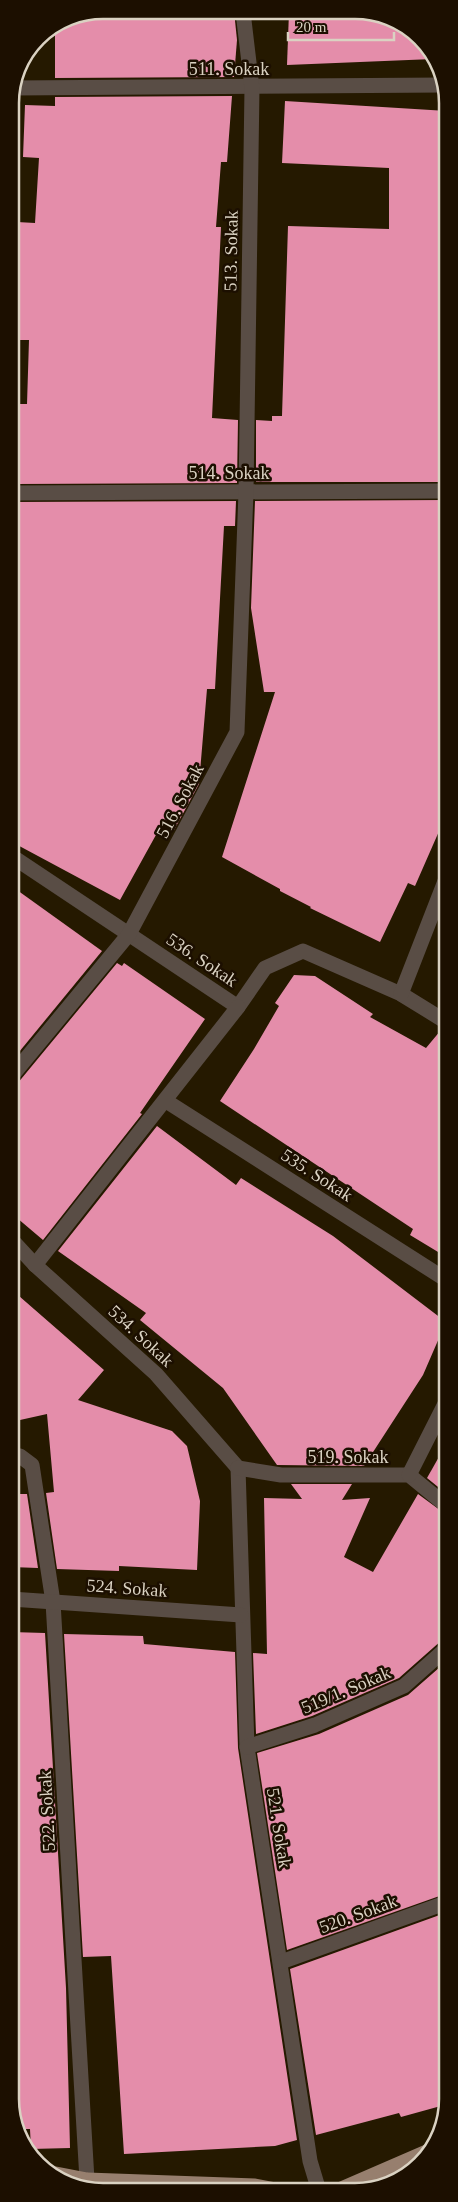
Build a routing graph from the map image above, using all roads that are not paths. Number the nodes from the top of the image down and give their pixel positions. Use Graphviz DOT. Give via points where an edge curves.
graph roads {
  1 [pos="244,19"];
  2 [pos="437,85"];
  3 [pos="21,88"];
  4 [pos="252,88"];
  5 [pos="439,491"];
  6 [pos="246,492"];
  7 [pos="19,493"];
  8 [pos="19,861"];
  9 [pos="439,899"];
  10 [pos="129,934"];
  11 [pos="401,994"];
  12 [pos="238,1006"];
  13 [pos="439,1017"];
  14 [pos="19,1067"];
  15 [pos="166,1101"];
  16 [pos="19,1248"];
  17 [pos="36,1265"];
  18 [pos="439,1275"];
  19 [pos="439,1416"];
  20 [pos="19,1456"];
  21 [pos="238,1468"];
  22 [pos="409,1476"];
  23 [pos="439,1500"];
  24 [pos="19,1600"];
  25 [pos="53,1602"];
  26 [pos="241,1615"];
  27 [pos="439,1655"];
  28 [pos="247,1746"];
  29 [pos="439,1905"];
  30 [pos="281,1962"];
  31 [pos="417,2156"];
  32 [pos="92,2182"];
  33 [pos="317,2183"];
  34 [pos="355,2183"];
  1 -- 4 [label="street, 513. Sokak"];
  2 -- 4 [label="street, 511. Sokak"];
  3 -- 4 [label="street, 511. Sokak"];
  4 -- 6 [label="street, 513. Sokak"];
  5 -- 6 [label="street, 514. Sokak"];
  6 -- 7 [label="street, 514. Sokak"];
  6 -- 10 [label="street, 516. Sokak" via="238,732"];
  8 -- 10 [label="street, 536. Sokak"];
  9 -- 11 [label="street"];
  10 -- 12 [label="street, 536. Sokak"];
  10 -- 14 [label="street, 516. Sokak"];
  11 -- 12 [label="street, 536. Sokak" via="303,951 265,968"];
  11 -- 13 [label="street, 536. Sokak"];
  12 -- 15 [label="street"];
  15 -- 17 [label="street"];
  15 -- 18 [label="street, 535. Sokak"];
  16 -- 17 [label="street, 534. Sokak"];
  17 -- 21 [label="street, 534. Sokak" via="156,1374"];
  19 -- 22 [label="street"];
  20 -- 25 [label="street, 522. Sokak" via="32,1465"];
  21 -- 22 [label="street, 519. Sokak" via="281,1475"];
  21 -- 26 [label="street, 521. Sokak"];
  22 -- 23 [label="street, 519. Sokak"];
  24 -- 25 [label="street, 524. Sokak"];
  25 -- 26 [label="street, 524. Sokak"];
  25 -- 32 [label="street, 522. Sokak"];
  26 -- 28 [label="street, 521. Sokak"];
  27 -- 28 [label="street, 519/1. Sokak" via="404,1686 315,1725"];
  28 -- 30 [label="street, 521. Sokak"];
  29 -- 30 [label="street, 520. Sokak"];
  30 -- 33 [label="street, 521. Sokak" via="310,2162"];
  31 -- 34 [label="main road"];
}
